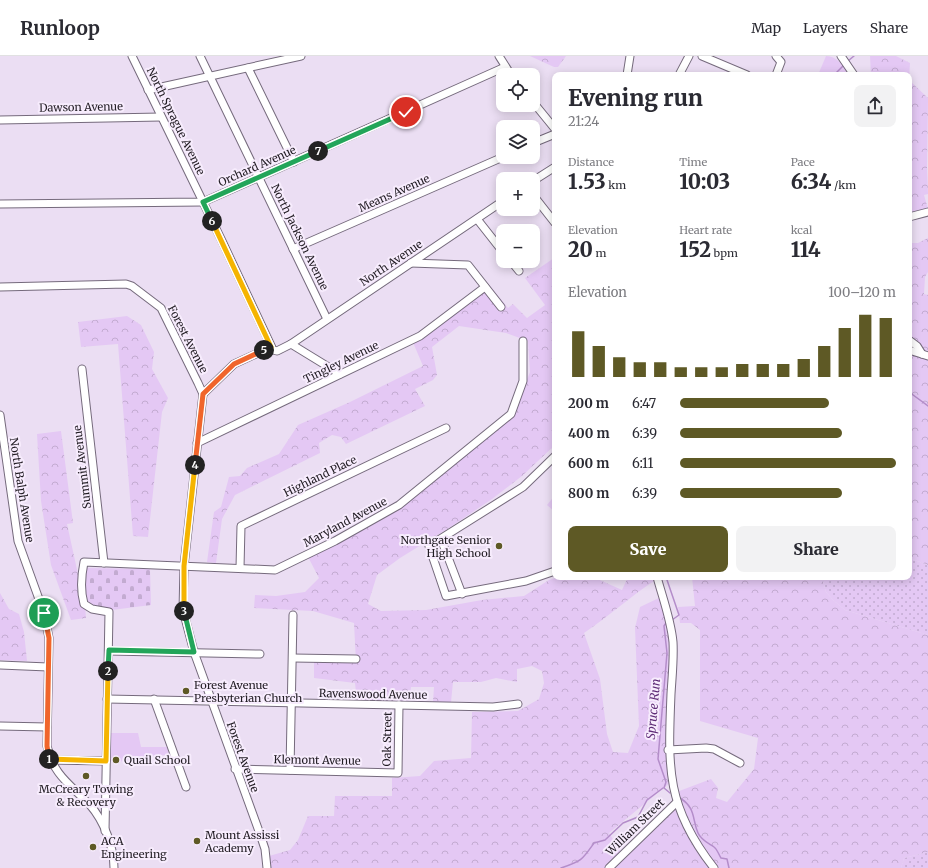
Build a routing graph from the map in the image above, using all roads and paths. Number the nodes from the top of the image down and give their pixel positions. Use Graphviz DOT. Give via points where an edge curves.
graph roads {
  1 [pos="132,56"];
  2 [pos="200,56"];
  3 [pos="301,56"];
  4 [pos="499,56"];
  5 [pos="630,56"];
  6 [pos="689,56"];
  7 [pos="702,56"];
  8 [pos="776,56"];
  9 [pos="292,57"];
  10 [pos="842,57"];
  11 [pos="505,67"];
  12 [pos="248,68"];
  13 [pos="627,72"];
  14 [pos="681,72"];
  15 [pos="740,72"];
  16 [pos="777,72"];
  17 [pos="852,72"];
  18 [pos="210,76"];
  19 [pos="148,90"];
  20 [pos="540,111"];
  21 [pos="161,117"];
  22 [pos="0,120"];
  23 [pos="552,125"];
  24 [pos="552,135"];
  25 [pos="540,140"];
  26 [pos="496,160"];
  27 [pos="294,162"];
  28 [pos="552,168"];
  29 [pos="540,176"];
  30 [pos="259,178"];
  31 [pos="203,202"];
  32 [pos="0,204"];
  33 [pos="540,204"];
  34 [pos="496,206"];
  35 [pos="928,212"];
  36 [pos="912,216"];
  37 [pos="477,219"];
  38 [pos="552,219"];
  39 [pos="496,243"];
  40 [pos="293,249"];
  41 [pos="410,263"];
  42 [pos="516,268"];
  43 [pos="519,271"];
  44 [pos="0,287"];
  45 [pos="485,287"];
  46 [pos="501,307"];
  47 [pos="327,319"];
  48 [pos="523,341"];
  49 [pos="912,342"];
  50 [pos="291,344"];
  51 [pos="271,347"];
  52 [pos="912,351"];
  53 [pos="925,355"];
  54 [pos="82,369"];
  55 [pos="340,374"];
  56 [pos="203,394"];
  57 [pos="0,415"];
  58 [pos="446,428"];
  59 [pos="197,443"];
  60 [pos="552,459"];
  61 [pos="441,539"];
  62 [pos="104,563"];
  63 [pos="184,566"];
  64 [pos="240,568"];
  65 [pos="552,572"];
  66 [pos="658,580"];
  67 [pos="462,594"];
  68 [pos="293,615"];
  69 [pos="109,650"];
  70 [pos="194,652"];
  71 [pos="260,654"];
  72 [pos="293,658"];
  73 [pos="356,659"];
  74 [pos="0,665"];
  75 [pos="48,667"];
  76 [pos="107,699"];
  77 [pos="154,699"];
  78 [pos="211,701"];
  79 [pos="292,703"];
  80 [pos="518,704"];
  81 [pos="399,705"];
  82 [pos="0,726"];
  83 [pos="47,727"];
  84 [pos="668,750"];
  85 [pos="50,760"];
  86 [pos="106,761"];
  87 [pos="740,763"];
  88 [pos="235,769"];
  89 [pos="290,770"];
  90 [pos="398,773"];
  91 [pos="186,787"];
  92 [pos="677,802"];
  93 [pos="106,831"];
  94 [pos="114,868"];
  95 [pos="266,868"];
  96 [pos="609,868"];
  97 [pos="714,868"];
  1 -- 19 [label="street, North Sprague Avenue"];
  2 -- 18 [label="street, North Jackson Avenue"];
  3 -- 9 [label="street"];
  4 -- 11 [label="street"];
  5 -- 13 [label="street"];
  6 -- 14 [label="street"];
  7 -- 15 [label="street"];
  8 -- 16 [label="street" via="781,62"];
  9 -- 12 [label="street"];
  10 -- 17 [label="street"];
  11 -- 27 [label="street, Orchard Avenue"];
  12 -- 18 [label="street"];
  12 -- 27 [label="street"];
  18 -- 19 [label="street"];
  18 -- 30 [label="street, North Jackson Avenue"];
  19 -- 21 [label="street, North Sprague Avenue"];
  20 -- 23 [label="street"];
  21 -- 22 [label="street, Dawson Avenue"];
  21 -- 31 [label="street, North Sprague Avenue"];
  24 -- 25 [label="street"];
  26 -- 40 [label="street, Means Avenue"];
  27 -- 30 [label="street, Orchard Avenue"];
  28 -- 29 [label="street"];
  30 -- 31 [label="street, Orchard Avenue"];
  30 -- 40 [label="street, North Jackson Avenue"];
  31 -- 32 [label="street, Orchard Avenue"];
  31 -- 51 [label="street, North Sprague Avenue"];
  33 -- 38 [label="street"];
  34 -- 37 [label="street, North Avenue"];
  35 -- 36 [label="street"];
  37 -- 39 [label="street"];
  37 -- 41 [label="street, North Avenue"];
  40 -- 47 [label="street, North Jackson Avenue"];
  41 -- 45 [label="street" via="468,265"];
  41 -- 47 [label="street, North Avenue"];
  42 -- 43 [label="street"];
  44 -- 56 [label="street, Forest Avenue" via="126,284 132,286 161,308"];
  45 -- 46 [label="street"];
  45 -- 55 [label="street, Tingley Avenue" via="420,336"];
  47 -- 50 [label="street, North Avenue"];
  48 -- 64 [label="street, Maryland Avenue" via="523,381 511,414 399,505 335,541 275,570"];
  49 -- 53 [label="street"];
  50 -- 51 [label="street, North Avenue" via="277,351"];
  50 -- 55 [label="street"];
  51 -- 56 [label="street" via="234,364"];
  52 -- 53 [label="street"];
  54 -- 62 [label="street, Summit Avenue"];
  55 -- 59 [label="street, Tingley Avenue"];
  56 -- 59 [label="street, Forest Avenue"];
  57 -- 75 [label="street, North Balph Avenue" via="18,541 44,613 49,638"];
  58 -- 64 [label="street, Highland Place" via="241,526"];
  59 -- 63 [label="street, Forest Avenue"];
  60 -- 61 [label="street" via="523,487"];
  61 -- 67 [label="street"];
  61 -- 67 [label="street" via="429,546 446,596"];
  62 -- 63 [label="street, Maryland Avenue"];
  62 -- 69 [label="street, Maryland Avenue" via="84,562 81,577 82,595 84,604 92,609 109,612"];
  63 -- 64 [label="street, Maryland Avenue"];
  63 -- 70 [label="street, Forest Avenue" via="183,610"];
  65 -- 67 [label="street" via="526,581"];
  66 -- 84 [label="street" via="673,643"];
  68 -- 72 [label="street"];
  69 -- 70 [label="street"];
  69 -- 76 [label="street"];
  70 -- 71 [label="street"];
  70 -- 78 [label="street, Forest Avenue"];
  72 -- 73 [label="street"];
  72 -- 79 [label="street"];
  74 -- 75 [label="street"];
  75 -- 83 [label="street, North Balph Avenue"];
  76 -- 77 [label="street, Ravenswood Avenue"];
  76 -- 86 [label="street"];
  77 -- 78 [label="street, Ravenswood Avenue"];
  77 -- 91 [label="street"];
  78 -- 79 [label="street, Ravenswood Avenue"];
  78 -- 88 [label="street, Forest Avenue"];
  79 -- 81 [label="street, Ravenswood Avenue"];
  79 -- 89 [label="street"];
  80 -- 81 [label="street, Ravenswood Avenue" via="493,707"];
  81 -- 90 [label="street, Oak Street"];
  82 -- 83 [label="street"];
  83 -- 85 [label="street, North Balph Avenue"];
  84 -- 87 [label="street" via="714,749"];
  84 -- 92 [label="street" via="671,782"];
  85 -- 86 [label="street"];
  85 -- 93 [label="street, North Balph Avenue" via="66,784 90,805"];
  86 -- 93 [label="street"];
  88 -- 89 [label="street, Klemont Avenue"];
  88 -- 95 [label="street, Forest Avenue" via="260,834"];
  89 -- 90 [label="street, Klemont Avenue"];
  92 -- 96 [label="street, William Street"];
  92 -- 97 [label="street" via="692,836"];
  93 -- 94 [label="street" via="114,858"];
}
